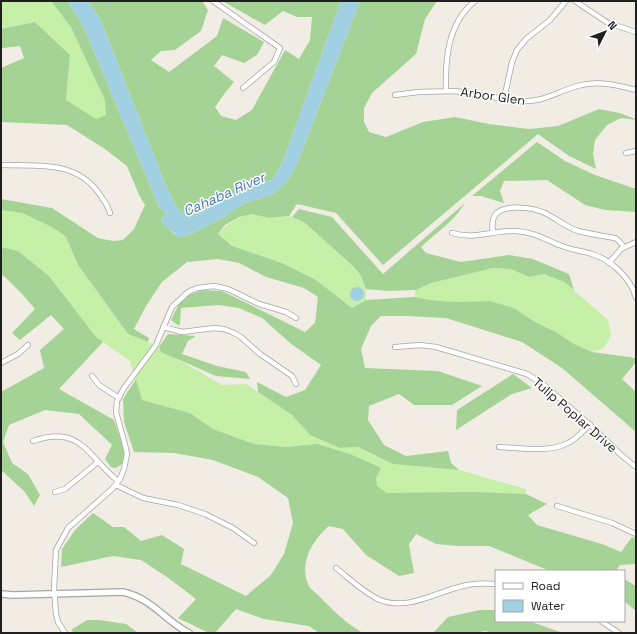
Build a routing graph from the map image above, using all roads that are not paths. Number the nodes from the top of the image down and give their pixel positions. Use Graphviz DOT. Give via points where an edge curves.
graph roads {
  1 [pos="213,1"];
  2 [pos="475,1"];
  3 [pos="566,1"];
  4 [pos="575,1"];
  5 [pos="636,32"];
  6 [pos="243,88"];
  7 [pos="636,90"];
  8 [pos="446,91"];
  9 [pos="395,95"];
  10 [pos="504,99"];
  11 [pos="636,151"];
  12 [pos="626,153"];
  13 [pos="1,165"];
  14 [pos="110,213"];
  15 [pos="452,233"];
  16 [pos="493,233"];
  17 [pos="636,242"];
  18 [pos="624,247"];
  19 [pos="609,263"];
  20 [pos="636,298"];
  21 [pos="296,318"];
  22 [pos="163,327"];
  23 [pos="28,345"];
  24 [pos="395,347"];
  25 [pos="1,363"];
  26 [pos="92,376"];
  27 [pos="296,384"];
  28 [pos="119,398"];
  29 [pos="590,424"];
  30 [pos="33,441"];
  31 [pos="499,447"];
  32 [pos="98,462"];
  33 [pos="636,466"];
  34 [pos="117,483"];
  35 [pos="55,492"];
  36 [pos="557,506"];
  37 [pos="636,534"];
  38 [pos="254,543"];
  39 [pos="336,568"];
  40 [pos="495,584"];
  41 [pos="1,594"];
  42 [pos="54,594"];
  43 [pos="602,622"];
  44 [pos="66,633"];
  45 [pos="189,633"];
  46 [pos="619,633"];
  1 -- 6 [label="street" via="280,48 274,62"];
  2 -- 8 [label="street" via="462,15 450,40 445,64"];
  3 -- 10 [label="street" via="550,20 526,39 517,50"];
  4 -- 5 [label="street" via="608,23"];
  7 -- 10 [label="street, Arbor Glen" via="614,84 597,83 577,86 536,101 517,102"];
  8 -- 9 [label="street, Arbor Glen"];
  8 -- 10 [label="street, Arbor Glen"];
  11 -- 12 [label="street"];
  13 -- 14 [label="street" via="51,166 73,172 95,188 107,204"];
  15 -- 16 [label="street" via="470,236"];
  16 -- 18 [label="street" via="493,222 497,213 512,208 528,208 545,213 577,230 615,238"];
  16 -- 19 [label="street" via="516,231 536,234"];
  17 -- 18 [label="street"];
  18 -- 19 [label="street"];
  19 -- 20 [label="street" via="627,280"];
  21 -- 22 [label="street" via="220,286 208,286 188,292 176,302"];
  22 -- 27 [label="street" via="182,332 214,328 232,332 292,376"];
  22 -- 28 [label="street" via="156,345"];
  23 -- 25 [label="street"];
  24 -- 29 [label="street, Tulip Poplar Drive" via="436,347 520,371 538,380"];
  26 -- 28 [label="street" via="99,385"];
  28 -- 34 [label="street" via="116,412 127,454 124,469"];
  29 -- 31 [label="street" via="577,437 558,447"];
  29 -- 33 [label="street, Tulip Poplar Drive"];
  30 -- 32 [label="street" via="51,436 66,437 81,444"];
  32 -- 34 [label="street"];
  32 -- 35 [label="street" via="64,489"];
  34 -- 38 [label="street" via="143,498 205,514 233,528"];
  34 -- 42 [label="street" via="63,535 56,550"];
  36 -- 37 [label="street" via="612,523"];
  39 -- 40 [label="street" via="370,595 391,604 413,602 472,584"];
  41 -- 42 [label="street"];
  42 -- 44 [label="street" via="56,618"];
  42 -- 45 [label="street" via="115,591 131,594 149,602"];
  43 -- 46 [label="street"];
}
